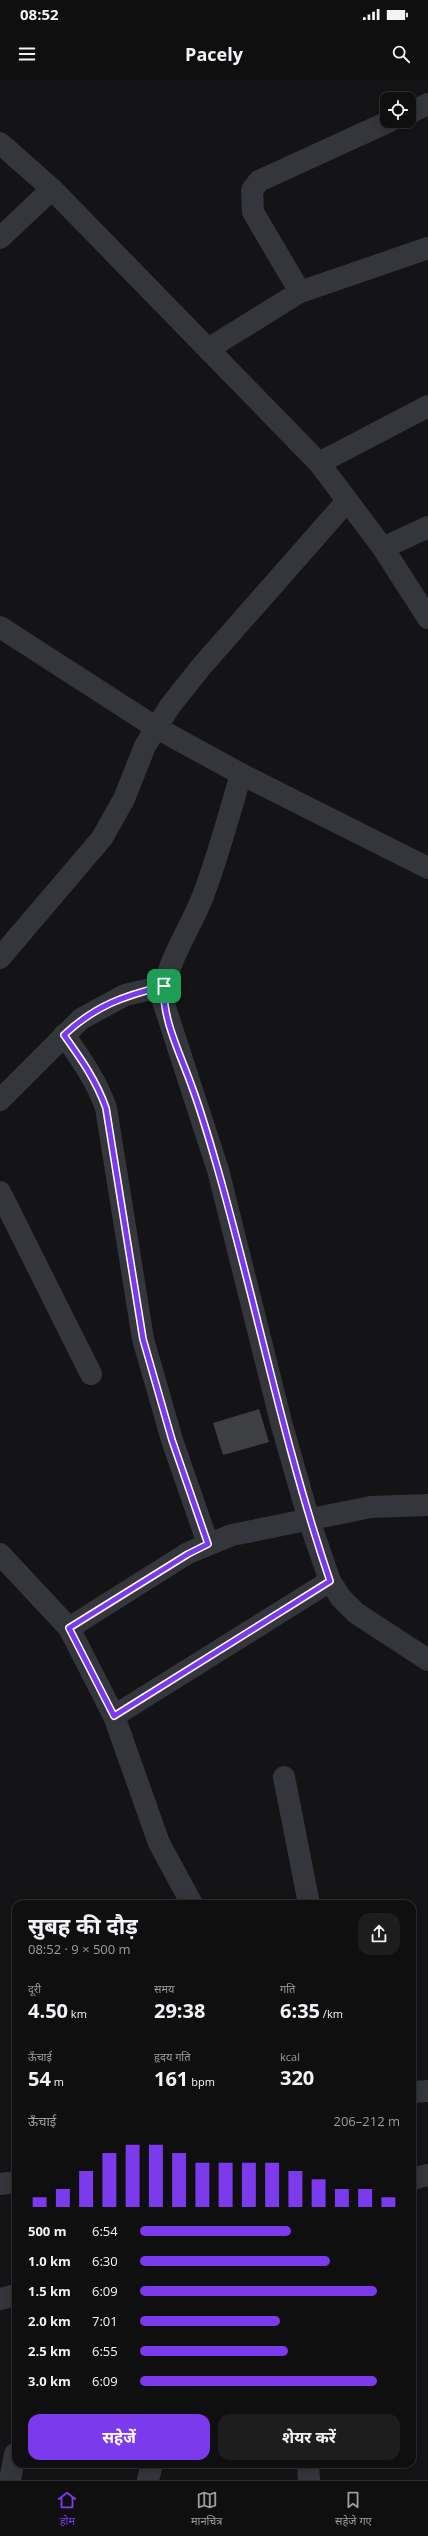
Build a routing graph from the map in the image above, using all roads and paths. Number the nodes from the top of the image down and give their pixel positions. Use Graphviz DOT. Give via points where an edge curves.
graph roads {
  1 [pos="428,104"];
  2 [pos="416,109"];
  3 [pos="380,126"];
  4 [pos="0,143"];
  5 [pos="52,189"];
  6 [pos="0,238"];
  7 [pos="428,248"];
  8 [pos="300,292"];
  9 [pos="208,349"];
  10 [pos="428,406"];
  11 [pos="319,463"];
  12 [pos="347,501"];
  13 [pos="428,527"];
  14 [pos="383,548"];
  15 [pos="428,618"];
  16 [pos="0,627"];
  17 [pos="155,727"];
  18 [pos="241,774"];
  19 [pos="428,868"];
  20 [pos="0,958"];
  21 [pos="164,986"];
  22 [pos="64,1035"];
  23 [pos="0,1100"];
  24 [pos="0,1192"];
  25 [pos="91,1374"];
  26 [pos="428,1505"];
  27 [pos="309,1520"];
  28 [pos="208,1544"];
  29 [pos="0,1554"];
  30 [pos="330,1581"];
  31 [pos="69,1628"];
  32 [pos="428,1660"];
  33 [pos="114,1716"];
  34 [pos="284,1777"];
  35 [pos="190,1900"];
  36 [pos="308,1900"];
  37 [pos="428,2091"];
  38 [pos="416,2092"];
  39 [pos="428,2175"];
  40 [pos="416,2178"];
  41 [pos="12,2182"];
  42 [pos="0,2184"];
  43 [pos="12,2296"];
  44 [pos="0,2299"];
  45 [pos="10,2454"];
  46 [pos="151,2468"];
  47 [pos="308,2468"];
  48 [pos="10,2480"];
  49 [pos="148,2480"];
  50 [pos="309,2480"];
  1 -- 2 [label="street"];
  3 -- 8 [label="street" via="259,181 252,190 253,212"];
  4 -- 5 [label="street"];
  5 -- 6 [label="street"];
  5 -- 9 [label="street"];
  7 -- 8 [label="street"];
  8 -- 9 [label="street"];
  9 -- 11 [label="street"];
  10 -- 11 [label="street"];
  11 -- 12 [label="street"];
  12 -- 14 [label="street"];
  12 -- 17 [label="street" via="201,667"];
  13 -- 14 [label="street"];
  14 -- 15 [label="street"];
  16 -- 17 [label="street"];
  17 -- 18 [label="street"];
  17 -- 20 [label="street" via="137,762 124,799 102,838"];
  18 -- 19 [label="street"];
  18 -- 21 [label="street" via="203,897 171,962"];
  21 -- 22 [label="street" via="125,995 81,1019"];
  21 -- 27 [label="street" via="163,1001 167,1017 199,1105 218,1170"];
  22 -- 23 [label="street"];
  22 -- 28 [label="street" via="98,1085 106,1108 143,1339 172,1440"];
  24 -- 25 [label="street"];
  26 -- 27 [label="street" via="371,1507"];
  27 -- 28 [label="street" via="258,1528"];
  27 -- 30 [label="street"];
  28 -- 31 [label="street"];
  29 -- 31 [label="street"];
  30 -- 32 [label="street" via="341,1598 356,1613"];
  30 -- 33 [label="street"];
  31 -- 33 [label="street"];
  33 -- 35 [label="street" via="159,1843"];
  34 -- 36 [label="street"];
  37 -- 38 [label="street"];
  39 -- 40 [label="street"];
  41 -- 42 [label="street"];
  43 -- 44 [label="street"];
  45 -- 48 [label="street"];
  46 -- 49 [label="street"];
  47 -- 50 [label="street"];
}
